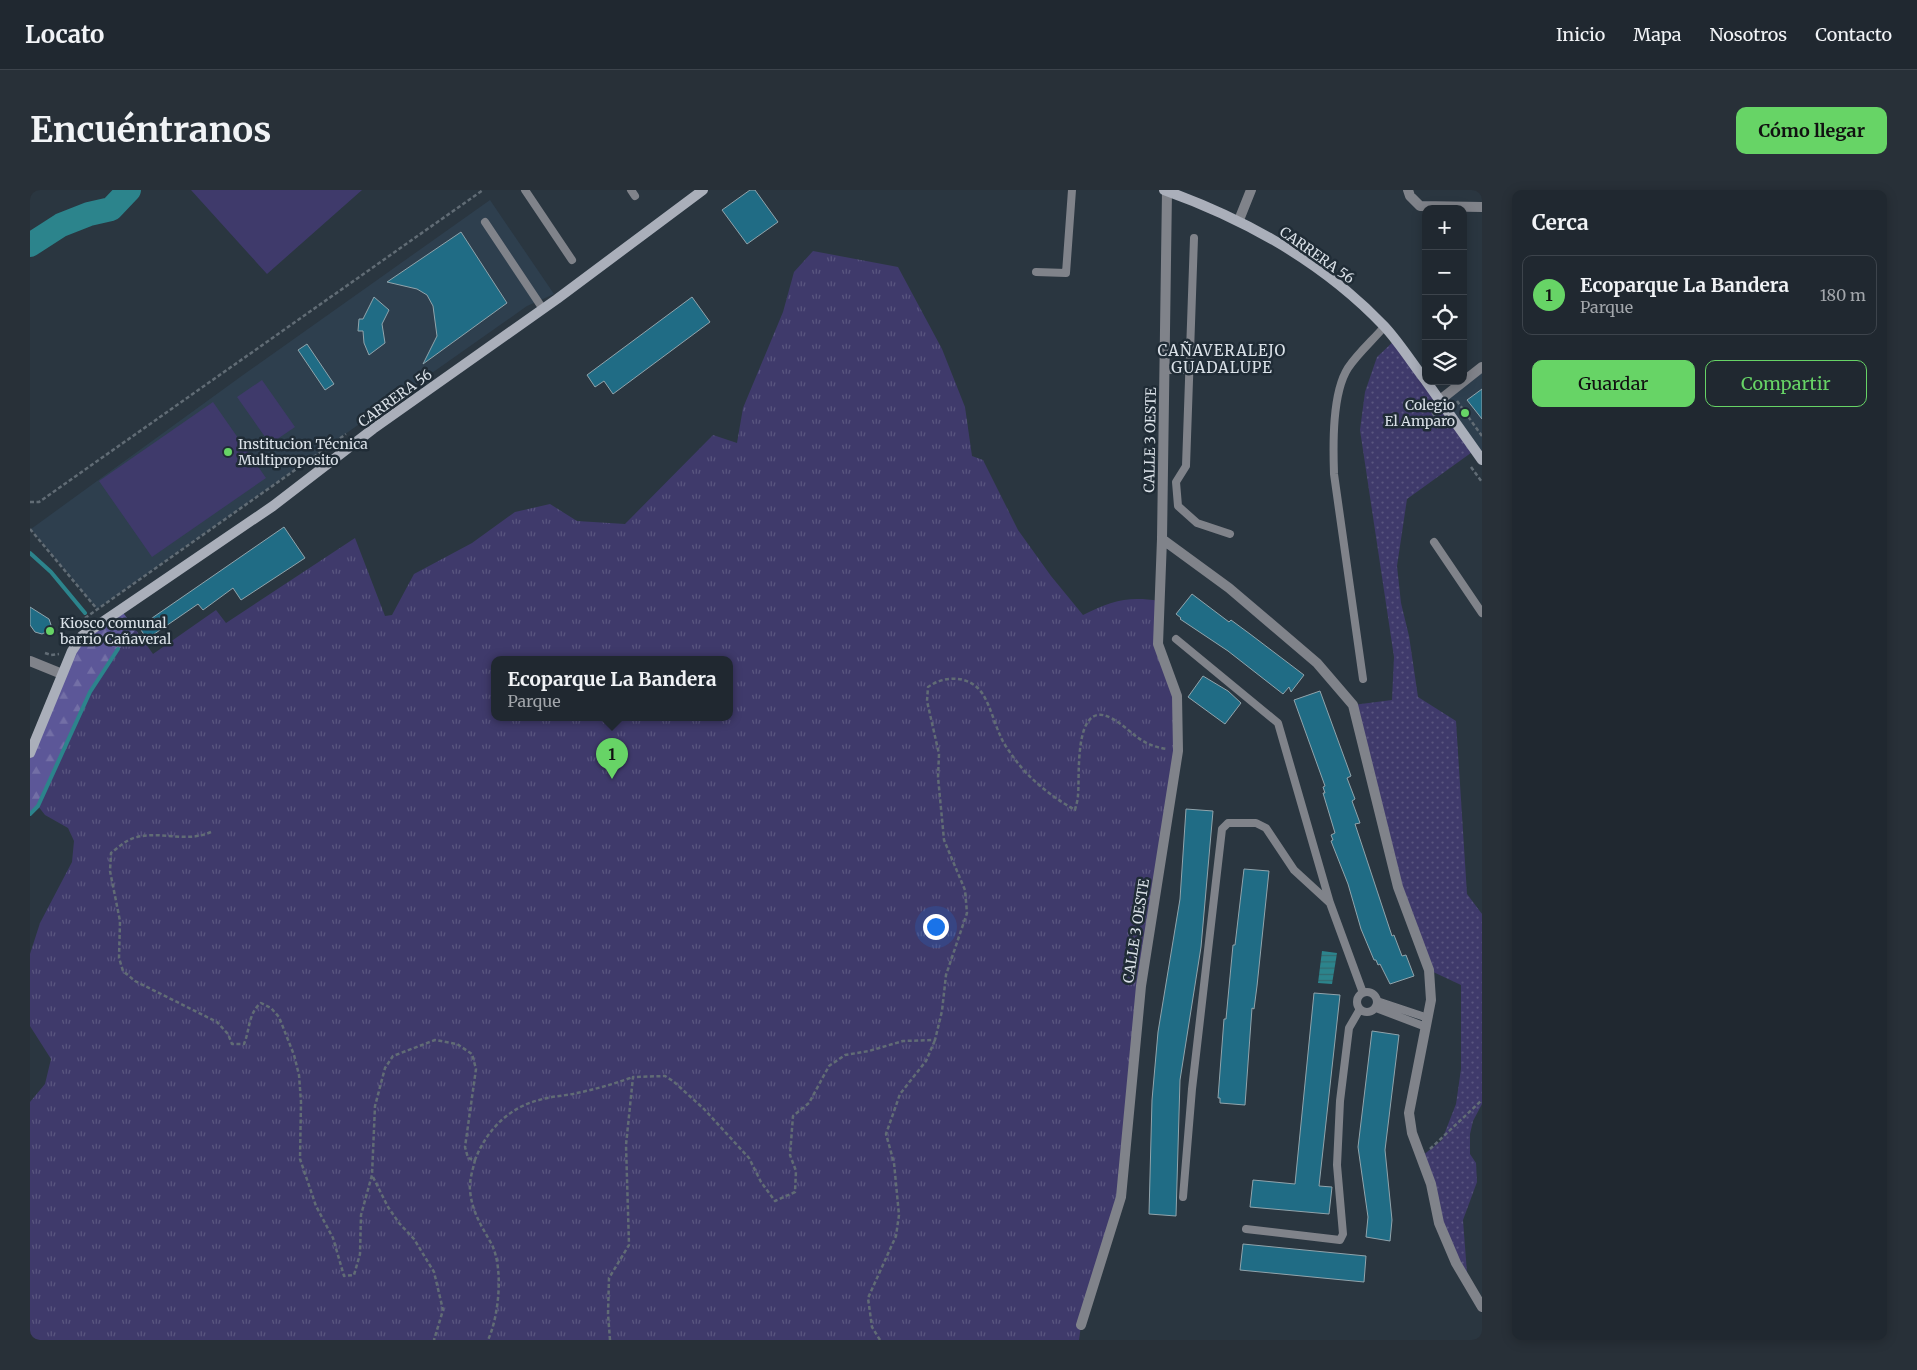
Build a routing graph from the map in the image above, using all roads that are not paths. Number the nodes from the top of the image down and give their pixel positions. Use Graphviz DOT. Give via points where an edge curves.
graph roads {
  1 [pos="526,190"];
  2 [pos="703,190"];
  3 [pos="1072,190"];
  4 [pos="1251,190"];
  5 [pos="1408,190"];
  6 [pos="1166,191"];
  7 [pos="1482,207"];
  8 [pos="1239,220"];
  9 [pos="485,222"];
  10 [pos="1194,238"];
  11 [pos="572,260"];
  12 [pos="1036,272"];
  13 [pos="543,309"];
  14 [pos="1384,327"];
  15 [pos="1482,367"];
  16 [pos="1164,370"];
  17 [pos="1189,370"];
  18 [pos="1422,376"];
  19 [pos="1429,385"];
  20 [pos="1440,400"];
  21 [pos="1482,460"];
  22 [pos="1230,534"];
  23 [pos="1162,539"];
  24 [pos="1434,542"];
  25 [pos="1482,613"];
  26 [pos="1176,639"];
  27 [pos="30,660"];
  28 [pos="62,674"];
  29 [pos="1363,679"];
  30 [pos="30,753"];
  31 [pos="1330,903"];
  32 [pos="1363,993"];
  33 [pos="1376,1004"];
  34 [pos="1360,1009"];
  35 [pos="1427,1022"];
  36 [pos="1183,1197"];
  37 [pos="1246,1229"];
  38 [pos="1482,1307"];
  39 [pos="1081,1325"];
  1 -- 11 [label="lane"];
  2 -- 13 [label="street, CARRERA 56"];
  3 -- 12 [label="lane" via="1066,274"];
  4 -- 8 [label="street"];
  5 -- 7 [label="street" via="1420,206"];
  6 -- 8 [label="street, CARRERA 56"];
  6 -- 16 [label="street, CALLE 3 OESTE"];
  8 -- 14 [label="street, CARRERA 56" via="1303,259 1352,296"];
  9 -- 13 [label="lane"];
  10 -- 17 [label="lane"];
  13 -- 28 [label="street, CARRERA 56" via="273,506 82,636"];
  14 -- 18 [label="street, CARRERA 56"];
  14 -- 29 [label="lane" via="1348,368 1340,384 1333,442 1334,474"];
  15 -- 20 [label="street"];
  16 -- 17 [label="lane"];
  16 -- 23 [label="street, CALLE 3 OESTE"];
  17 -- 22 [label="lane" via="1186,466 1176,482 1178,506 1197,522"];
  19 -- 20 [label="street, CARRERA 56"];
  20 -- 21 [label="street, CARRERA 56"];
  23 -- 35 [label="street" via="1229,588 1317,663 1353,705 1398,887 1429,970 1431,1000"];
  23 -- 39 [label="street, CALLE 3 OESTE" via="1158,644 1177,696 1178,751 1141,986 1121,1197"];
  24 -- 25 [label="lane"];
  26 -- 31 [label="lane" via="1278,723"];
  27 -- 28 [label="street"];
  28 -- 30 [label="street, CARRERA 56"];
  31 -- 32 [label="lane"];
  31 -- 36 [label="lane" via="1294,870 1266,828 1256,823 1228,823 1222,829"];
  32 -- 33 [label="lane" via="1372,994"];
  32 -- 34 [label="lane" via="1357,1000"];
  33 -- 34 [label="lane" via="1368,1012"];
  33 -- 35 [label="lane"];
  34 -- 37 [label="lane" via="1349,1028 1340,1101 1337,1166 1340,1240"];
  35 -- 38 [label="street" via="1409,1113 1412,1134 1431,1184 1439,1223 1456,1263"];
}
